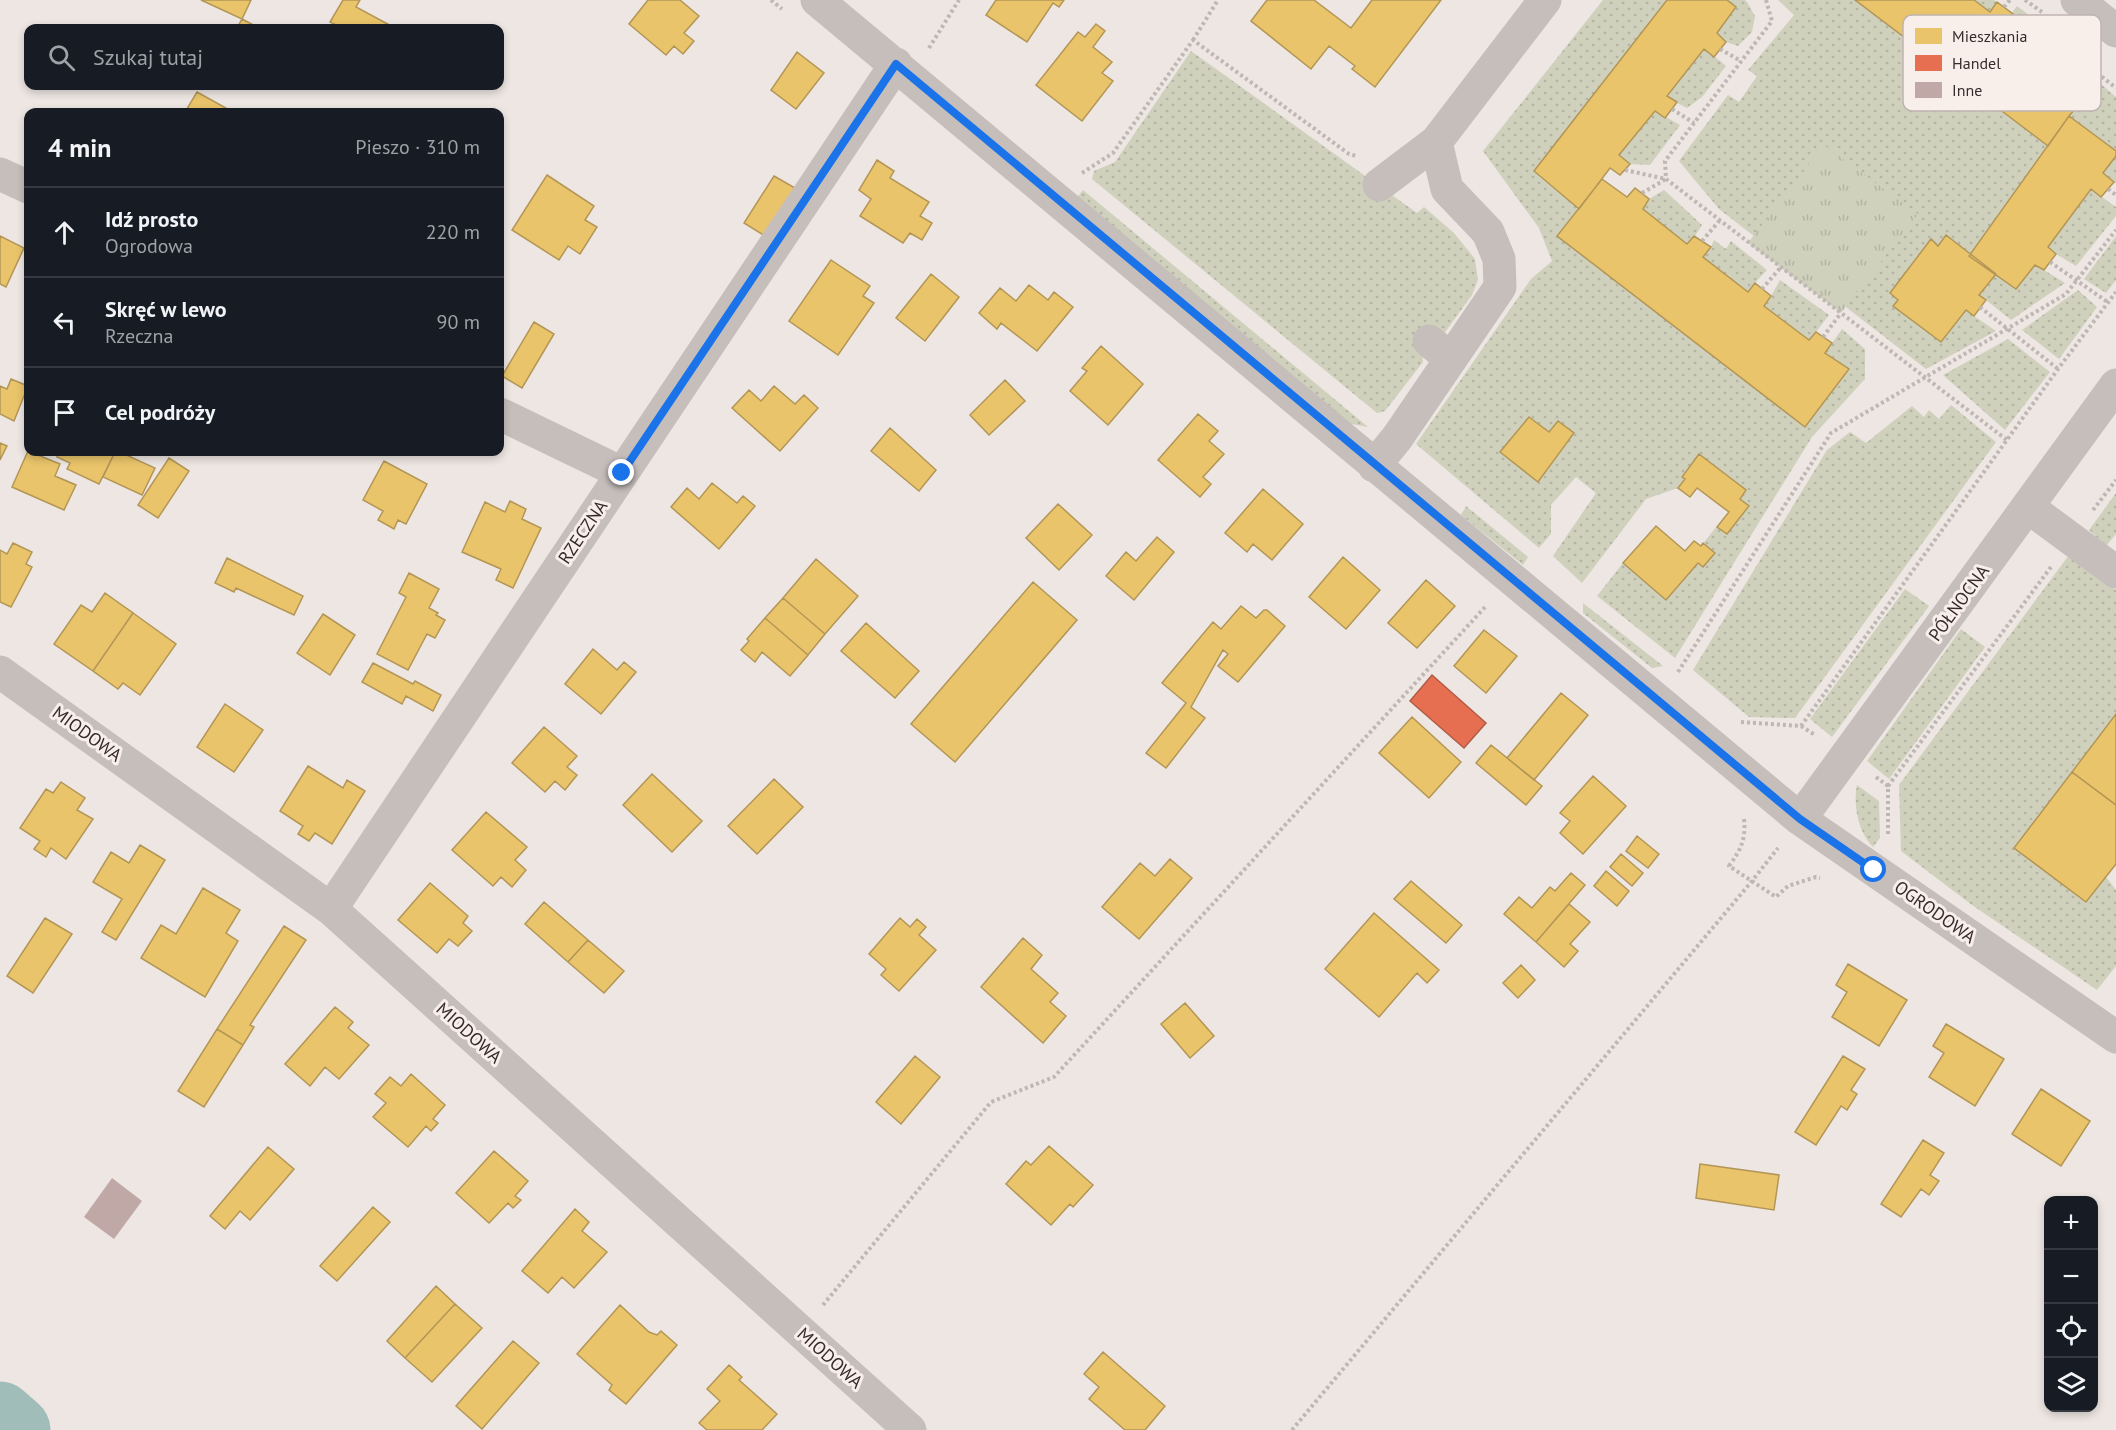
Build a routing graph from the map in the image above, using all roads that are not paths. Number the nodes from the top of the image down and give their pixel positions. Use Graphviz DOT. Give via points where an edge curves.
graph roads {
  1 [pos="817,0"];
  2 [pos="1545,0"];
  3 [pos="2077,0"];
  4 [pos="2096,15"];
  5 [pos="2101,19"];
  6 [pos="2116,31"];
  7 [pos="896,64"];
  8 [pos="1436,142"];
  9 [pos="0,174"];
  10 [pos="1385,181"];
  11 [pos="24,186"];
  12 [pos="2116,385"];
  13 [pos="504,416"];
  14 [pos="1374,466"];
  15 [pos="622,473"];
  16 [pos="2028,507"];
  17 [pos="2116,572"];
  18 [pos="0,672"];
  19 [pos="1800,819"];
  20 [pos="331,909"];
  21 [pos="2116,1037"];
  22 [pos="910,1430"];
  1 -- 7 [label="street, OGRODOWA"];
  2 -- 8 [label="street"];
  3 -- 4 [label="street"];
  5 -- 6 [label="street"];
  7 -- 14 [label="street, OGRODOWA"];
  7 -- 15 [label="street, RZECZNA"];
  8 -- 10 [label="street"];
  8 -- 14 [label="street" via="1447,189 1488,232 1499,259 1500,287 1440,350 1397,438"];
  9 -- 11 [label="street"];
  12 -- 16 [label="street, PÓŁNOCNA"];
  13 -- 15 [label="street"];
  14 -- 19 [label="street, OGRODOWA"];
  15 -- 20 [label="street, RZECZNA"];
  16 -- 17 [label="street"];
  16 -- 19 [label="street, PÓŁNOCNA"];
  18 -- 20 [label="street, MIODOWA"];
  19 -- 21 [label="street, OGRODOWA"];
  20 -- 22 [label="street, MIODOWA"];
}
